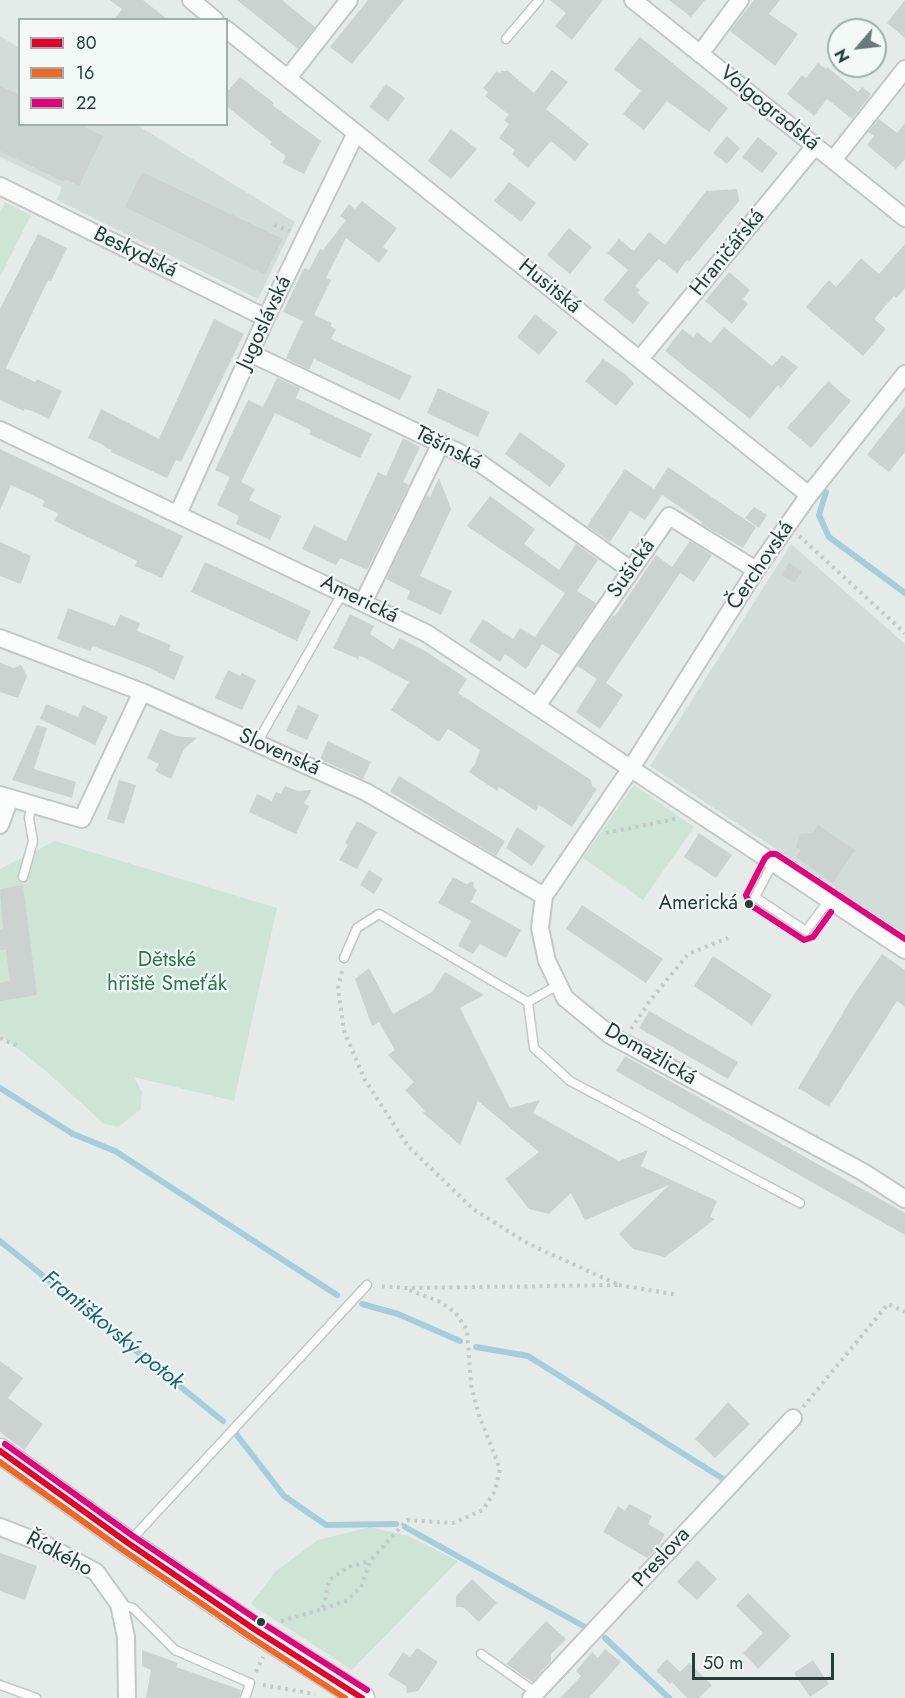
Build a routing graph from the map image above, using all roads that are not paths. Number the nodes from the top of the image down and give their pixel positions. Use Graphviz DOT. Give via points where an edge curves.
graph roads {
  1 [pos="191,0"];
  2 [pos="349,0"];
  3 [pos="539,0"];
  4 [pos="633,0"];
  5 [pos="740,0"];
  6 [pos="213,18"];
  7 [pos="228,31"];
  8 [pos="506,39"];
  9 [pos="700,54"];
  10 [pos="905,69"];
  11 [pos="288,78"];
  12 [pos="356,133"];
  13 [pos="815,146"];
  14 [pos="833,160"];
  15 [pos="1,190"];
  16 [pos="905,218"];
  17 [pos="266,318"];
  18 [pos="250,353"];
  19 [pos="640,359"];
  20 [pos="905,374"];
  21 [pos="0,430"];
  22 [pos="441,443"];
  23 [pos="809,495"];
  24 [pos="178,514"];
  25 [pos="631,570"];
  26 [pos="756,570"];
  27 [pos="343,592"];
  28 [pos="363,603"];
  29 [pos="0,638"];
  30 [pos="142,692"];
  31 [pos="537,706"];
  32 [pos="257,743"];
  33 [pos="631,768"];
  34 [pos="5,796"];
  35 [pos="32,804"];
  36 [pos="0,825"];
  37 [pos="773,863"];
  38 [pos="23,877"];
  39 [pos="544,896"];
  40 [pos="829,900"];
  41 [pos="905,950"];
  42 [pos="344,958"];
  43 [pos="558,985"];
  44 [pos="528,1002"];
  45 [pos="905,1199"];
  46 [pos="800,1203"];
  47 [pos="367,1285"];
  48 [pos="793,1418"];
  49 [pos="0,1451"];
  50 [pos="0,1527"];
  51 [pos="128,1543"];
  52 [pos="119,1604"];
  53 [pos="481,1654"];
  54 [pos="0,1685"];
  55 [pos="533,1695"];
  56 [pos="36,1698"];
  57 [pos="127,1698"];
  58 [pos="245,1698"];
  59 [pos="362,1698"];
  1 -- 6 [label="street"];
  2 -- 11 [label="street"];
  3 -- 8 [label="lane"];
  4 -- 9 [label="street, Volgogradská"];
  5 -- 9 [label="street"];
  7 -- 11 [label="street, Husitská"];
  9 -- 13 [label="street, Volgogradská"];
  10 -- 14 [label="street"];
  11 -- 12 [label="street, Husitská"];
  12 -- 17 [label="street, Jugoslávská"];
  12 -- 19 [label="street, Husitská"];
  13 -- 14 [label="street, Volgogradská"];
  13 -- 19 [label="street, Hraničářská"];
  14 -- 16 [label="street, Volgogradská"];
  15 -- 17 [label="street, Beskydská"];
  17 -- 18 [label="street, Jugoslávská"];
  18 -- 22 [label="street, Těšínská"];
  18 -- 24 [label="street, Jugoslávská"];
  19 -- 23 [label="street, Husitská"];
  20 -- 23 [label="street, Čerchovská"];
  21 -- 24 [label="street, Americká"];
  22 -- 25 [label="street, Těšínská" via="477,461"];
  22 -- 28 [label="street"];
  23 -- 26 [label="street, Čerchovská"];
  24 -- 27 [label="street, Americká"];
  25 -- 26 [label="street, Sušická" via="669,516"];
  25 -- 31 [label="street, Sušická"];
  26 -- 33 [label="street, Čerchovská"];
  27 -- 28 [label="street, Americká"];
  27 -- 32 [label="lane"];
  28 -- 31 [label="street, Americká" via="426,633"];
  29 -- 30 [label="street, Slovenská"];
  30 -- 32 [label="street, Slovenská"];
  30 -- 35 [label="street" via="82,819"];
  31 -- 33 [label="street, Americká"];
  32 -- 39 [label="street, Slovenská" via="366,792"];
  33 -- 37 [label="street, Americká"];
  33 -- 39 [label="street, Domažlická"];
  34 -- 35 [label="street"];
  34 -- 36 [label="street"];
  35 -- 38 [label="lane" via="29,818 33,841"];
  37 -- 40 [label="street, Americká"];
  37 -- 40 [label="lane" via="755,897 806,931"];
  39 -- 43 [label="street, Domažlická" via="540,928 547,961"];
  40 -- 41 [label="street, Americká"];
  42 -- 44 [label="lane" via="357,928 379,914"];
  43 -- 44 [label="lane"];
  43 -- 45 [label="street, Domažlická" via="565,998 610,1035 863,1172"];
  44 -- 46 [label="lane" via="534,1048 570,1081"];
  47 -- 51 [label="lane"];
  48 -- 55 [label="street, Preslova"];
  49 -- 51 [label="street"];
  50 -- 52 [label="street, Řídkého" via="44,1544 96,1572"];
  51 -- 59 [label="street"];
  52 -- 57 [label="street, Řídkého" via="126,1637"];
  52 -- 58 [label="lane" via="133,1608 175,1650 250,1683"];
  53 -- 55 [label="lane"];
  54 -- 56 [label="lane"];
}
